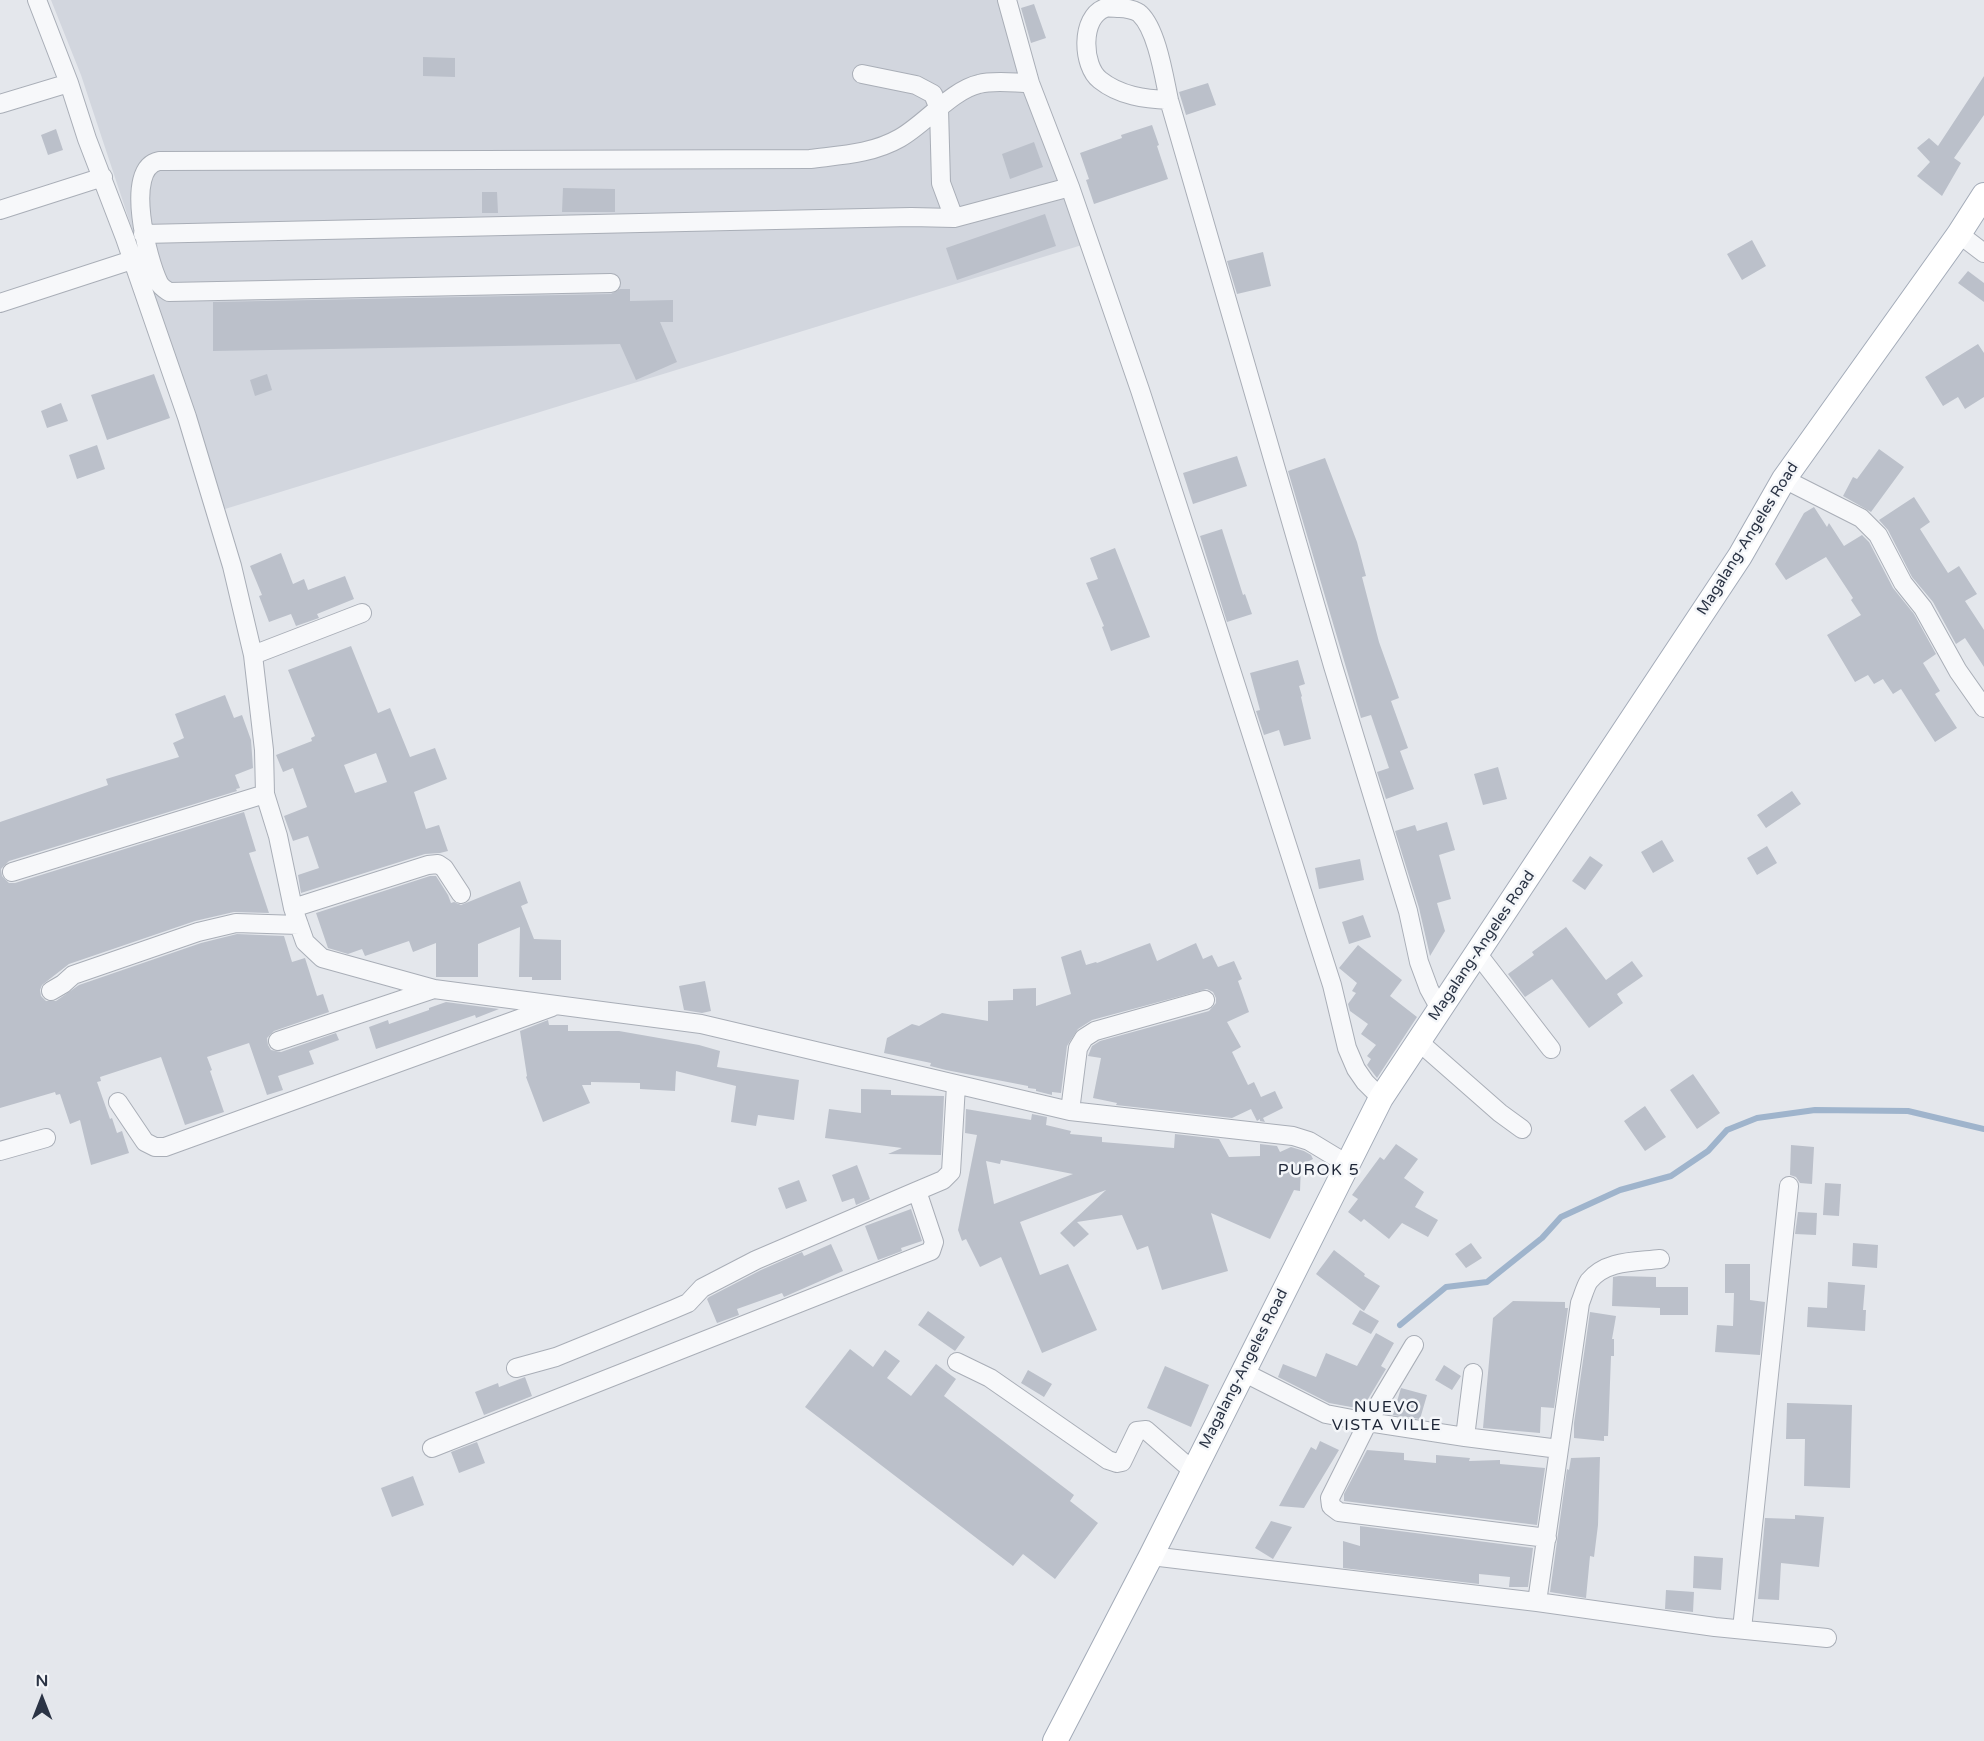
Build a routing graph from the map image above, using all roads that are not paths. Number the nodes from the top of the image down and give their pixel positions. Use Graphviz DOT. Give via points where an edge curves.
graph roads {
  1 [pos="37,0"];
  2 [pos="1007,0"];
  3 [pos="862,74"];
  4 [pos="69,83"];
  5 [pos="1030,83"];
  6 [pos="1169,100"];
  7 [pos="0,104"];
  8 [pos="939,109"];
  9 [pos="103,177"];
  10 [pos="1070,187"];
  11 [pos="1984,195"];
  12 [pos="0,210"];
  13 [pos="954,218"];
  14 [pos="143,234"];
  15 [pos="1959,234"];
  16 [pos="1984,253"];
  17 [pos="132,260"];
  18 [pos="611,283"];
  19 [pos="0,303"];
  20 [pos="1784,479"];
  21 [pos="362,613"];
  22 [pos="253,655"];
  23 [pos="1984,708"];
  24 [pos="265,794"];
  25 [pos="12,872"];
  26 [pos="461,894"];
  27 [pos="296,916"];
  28 [pos="1477,953"];
  29 [pos="434,989"];
  30 [pos="51,991"];
  31 [pos="1205,1000"];
  32 [pos="557,1006"];
  33 [pos="1440,1009"];
  34 [pos="278,1041"];
  35 [pos="1418,1041"];
  36 [pos="1551,1049"];
  37 [pos="956,1085"];
  38 [pos="1381,1098"];
  39 [pos="118,1102"];
  40 [pos="1070,1111"];
  41 [pos="1522,1129"];
  42 [pos="46,1138"];
  43 [pos="0,1150"];
  44 [pos="1347,1164"];
  45 [pos="1789,1186"];
  46 [pos="917,1191"];
  47 [pos="1660,1259"];
  48 [pos="1414,1345"];
  49 [pos="957,1362"];
  50 [pos="516,1368"];
  51 [pos="1243,1372"];
  52 [pos="1473,1372"];
  53 [pos="1368,1422"];
  54 [pos="1465,1437"];
  55 [pos="432,1448"];
  56 [pos="1559,1449"];
  57 [pos="1193,1471"];
  58 [pos="1546,1538"];
  59 [pos="1151,1556"];
  60 [pos="1537,1602"];
  61 [pos="1743,1629"];
  62 [pos="1827,1638"];
  63 [pos="1055,1741"];
  1 -- 4 [label="street"];
  2 -- 5 [label="street"];
  3 -- 8 [label="street" via="924,88 933,94"];
  4 -- 7 [label="street"];
  4 -- 9 [label="street"];
  5 -- 8 [label="street" via="979,84 954,95"];
  5 -- 10 [label="street"];
  6 -- 6 [label="street" via="1143,99 1098,79 1086,57 1092,18 1105,8 1139,12 1152,31"];
  6 -- 33 [label="street" via="1408,911 1419,962"];
  8 -- 13 [label="street" via="941,183"];
  8 -- 14 [label="street" via="900,138 865,152 810,159 159,161 148,165 145,171 140,202"];
  9 -- 12 [label="street"];
  9 -- 17 [label="street"];
  10 -- 13 [label="street"];
  10 -- 38 [label="street" via="1144,401 1325,962 1347,1048 1356,1069"];
  11 -- 15 [label="main road, Magalang-Angeles Road"];
  13 -- 14 [label="street"];
  14 -- 18 [label="street" via="160,285 170,292"];
  15 -- 16 [label="street"];
  15 -- 20 [label="main road, Magalang-Angeles Road"];
  17 -- 19 [label="street"];
  17 -- 22 [label="street" via="187,417 232,566"];
  20 -- 23 [label="street" via="1861,518 1878,535 1903,583 1923,608"];
  20 -- 28 [label="main road, Magalang-Angeles Road" via="1740,556"];
  21 -- 22 [label="street"];
  22 -- 24 [label="street"];
  24 -- 25 [label="street"];
  24 -- 27 [label="street"];
  26 -- 27 [label="street" via="444,868 428,865"];
  27 -- 29 [label="street" via="304,942 322,958"];
  27 -- 30 [label="street" via="198,932 73,975"];
  28 -- 33 [label="main road, Magalang-Angeles Road"];
  28 -- 36 [label="street"];
  29 -- 32 [label="street"];
  29 -- 34 [label="street"];
  31 -- 40 [label="street" via="1095,1031 1084,1038 1078,1048"];
  32 -- 37 [label="street" via="701,1024"];
  32 -- 39 [label="street" via="165,1147 155,1148 145,1142"];
  33 -- 35 [label="main road, Magalang-Angeles Road"];
  35 -- 38 [label="main road, Magalang-Angeles Road"];
  35 -- 41 [label="street"];
  37 -- 40 [label="street"];
  37 -- 46 [label="street" via="951,1172 943,1180"];
  38 -- 44 [label="main road, Magalang-Angeles Road"];
  40 -- 44 [label="street" via="1293,1136 1310,1141"];
  42 -- 43 [label="street"];
  44 -- 51 [label="main road, Magalang-Angeles Road"];
  45 -- 61 [label="street"];
  46 -- 50 [label="street" via="756,1260 702,1287 688,1303 556,1357"];
  46 -- 55 [label="street" via="934,1242 931,1251"];
  47 -- 56 [label="street" via="1616,1264 1600,1270 1588,1283 1580,1303"];
  48 -- 53 [label="street"];
  49 -- 57 [label="street" via="990,1378 1108,1460 1122,1462 1137,1431 1146,1430"];
  51 -- 53 [label="street" via="1326,1414"];
  51 -- 57 [label="main road, Magalang-Angeles Road"];
  52 -- 54 [label="street"];
  53 -- 54 [label="street"];
  53 -- 58 [label="street" via="1330,1498 1331,1506 1339,1512"];
  54 -- 56 [label="street"];
  56 -- 58 [label="street"];
  57 -- 59 [label="main road, Magalang-Angeles Road"];
  58 -- 60 [label="street"];
  59 -- 60 [label="street"];
  59 -- 63 [label="main road, Magalang-Angeles Road"];
  60 -- 61 [label="street"];
  61 -- 62 [label="street"];
}
